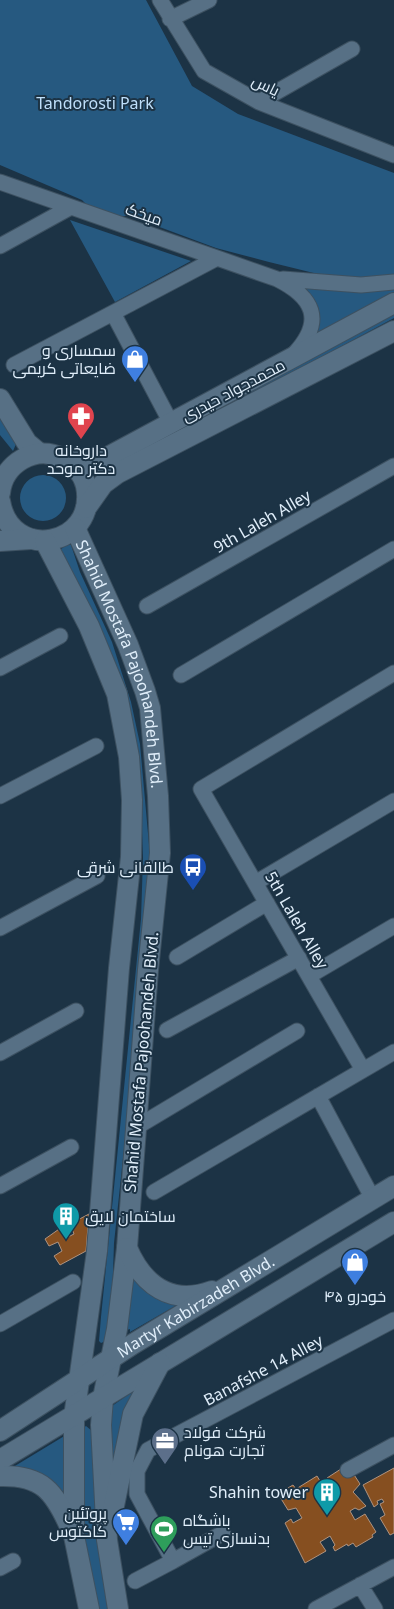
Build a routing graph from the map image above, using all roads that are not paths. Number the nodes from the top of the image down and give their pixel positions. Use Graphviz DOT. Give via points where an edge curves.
graph roads {
  1 [pos="160,0"];
  2 [pos="209,0"];
  3 [pos="170,19"];
  4 [pos="352,49"];
  5 [pos="259,102"];
  6 [pos="394,155"];
  7 [pos="0,182"];
  8 [pos="71,206"];
  9 [pos="0,246"];
  10 [pos="217,258"];
  11 [pos="277,279"];
  12 [pos="394,282"];
  13 [pos="394,303"];
  14 [pos="113,313"];
  15 [pos="394,331"];
  16 [pos="373,342"];
  17 [pos="394,348"];
  18 [pos="288,361"];
  19 [pos="14,365"];
  20 [pos="0,398"];
  21 [pos="171,423"];
  22 [pos="39,453"];
  23 [pos="69,461"];
  24 [pos="394,466"];
  25 [pos="1,484"];
  26 [pos="86,508"];
  27 [pos="74,528"];
  28 [pos="38,540"];
  29 [pos="0,541"];
  30 [pos="394,548"];
  31 [pos="147,606"];
  32 [pos="60,636"];
  33 [pos="0,668"];
  34 [pos="394,674"];
  35 [pos="181,675"];
  36 [pos="96,746"];
  37 [pos="0,796"];
  38 [pos="394,801"];
  39 [pos="97,876"];
  40 [pos="255,884"];
  41 [pos="267,903"];
  42 [pos="394,926"];
  43 [pos="0,928"];
  44 [pos="177,957"];
  45 [pos="298,958"];
  46 [pos="309,976"];
  47 [pos="76,1011"];
  48 [pos="167,1030"];
  49 [pos="297,1031"];
  50 [pos="394,1052"];
  51 [pos="0,1053"];
  52 [pos="363,1070"];
  53 [pos="318,1096"];
  54 [pos="135,1128"];
  55 [pos="71,1147"];
  56 [pos="0,1186"];
  57 [pos="394,1186"];
  58 [pos="154,1192"];
  59 [pos="373,1199"];
  60 [pos="394,1222"];
  61 [pos="127,1248"];
  62 [pos="73,1282"];
  63 [pos="235,1282"];
  64 [pos="394,1320"];
  65 [pos="0,1324"];
  66 [pos="111,1358"];
  67 [pos="160,1363"];
  68 [pos="79,1380"];
  69 [pos="103,1398"];
  70 [pos="74,1417"];
  71 [pos="0,1431"];
  72 [pos="393,1449"];
  73 [pos="0,1460"];
  74 [pos="348,1470"];
  75 [pos="0,1476"];
  76 [pos="223,1533"];
  77 [pos="74,1536"];
  78 [pos="107,1540"];
  79 [pos="173,1561"];
  80 [pos="394,1567"];
  81 [pos="135,1581"];
  82 [pos="360,1585"];
  83 [pos="89,1609"];
  84 [pos="118,1609"];
  85 [pos="316,1609"];
  86 [pos="375,1609"];
  1 -- 3 [label="street, یاس"];
  2 -- 3 [label="street"];
  3 -- 5 [label="street, یاس" via="204,71"];
  4 -- 5 [label="street"];
  5 -- 6 [label="street, یاس"];
  7 -- 8 [label="street, میخک"];
  8 -- 9 [label="street"];
  8 -- 10 [label="street, میخک"];
  10 -- 11 [label="street, میخک"];
  10 -- 14 [label="street"];
  11 -- 12 [label="street" via="361,285"];
  11 -- 18 [label="street" via="295,288 306,299 313,316 311,332"];
  13 -- 18 [label="main road, محمدجواد حیدری"];
  14 -- 19 [label="street"];
  14 -- 21 [label="street"];
  15 -- 16 [label="main road, محمدجواد حیدری"];
  16 -- 17 [label="main road"];
  16 -- 26 [label="main road, محمدجواد حیدری" via="118,473 102,484"];
  18 -- 21 [label="main road, محمدجواد حیدری"];
  20 -- 22 [label="main road" via="27,443"];
  21 -- 23 [label="main road, محمدجواد حیدری" via="94,464"];
  22 -- 23 [label="main road"];
  22 -- 25 [label="main road" via="20,460"];
  23 -- 26 [label="main road" via="85,482"];
  24 -- 31 [label="street, 9th Laleh Alley"];
  25 -- 28 [label="main road" via="2,511 8,524 18,533"];
  26 -- 27 [label="main road"];
  27 -- 28 [label="main road" via="66,535"];
  27 -- 54 [label="main road, Shahid Mostafa Pajoohandeh Blvd." via="134,659 151,718 160,853"];
  28 -- 29 [label="main road"];
  28 -- 68 [label="main road, Shahid Mostafa Pajoohandeh Blvd." via="89,626 117,694 123,714 132,800 131,856 97,1251"];
  30 -- 35 [label="street"];
  32 -- 33 [label="street"];
  34 -- 40 [label="street, 5th Laleh Alley" via="201,789"];
  36 -- 37 [label="street"];
  38 -- 40 [label="street"];
  39 -- 43 [label="street"];
  40 -- 41 [label="street, 5th Laleh Alley"];
  41 -- 44 [label="street"];
  41 -- 45 [label="street, 5th Laleh Alley"];
  42 -- 46 [label="street"];
  45 -- 46 [label="street, 5th Laleh Alley"];
  45 -- 48 [label="street"];
  46 -- 52 [label="street, 5th Laleh Alley"];
  47 -- 51 [label="street"];
  49 -- 54 [label="street"];
  50 -- 52 [label="street"];
  52 -- 53 [label="street"];
  53 -- 58 [label="street"];
  53 -- 59 [label="street"];
  54 -- 61 [label="main road, Shahid Mostafa Pajoohandeh Blvd."];
  55 -- 56 [label="street"];
  57 -- 59 [label="main road, Martyr Kabirzadeh Blvd."];
  59 -- 63 [label="main road, Martyr Kabirzadeh Blvd."];
  60 -- 67 [label="main road, Martyr Kabirzadeh Blvd."];
  61 -- 63 [label="main road" via="148,1282 166,1292 186,1296 206,1293"];
  61 -- 66 [label="main road, Shahid Mostafa Pajoohandeh Blvd."];
  62 -- 65 [label="street"];
  63 -- 66 [label="main road, Martyr Kabirzadeh Blvd."];
  64 -- 79 [label="street, Banafshe 14 Alley" via="148,1450 137,1471 137,1494"];
  66 -- 68 [label="main road, Martyr Kabirzadeh Blvd."];
  66 -- 69 [label="main road, Shahid Mostafa Pajoohandeh Blvd."];
  67 -- 69 [label="main road, Martyr Kabirzadeh Blvd."];
  67 -- 78 [label="main road" via="132,1420"];
  68 -- 70 [label="main road, Shahid Mostafa Pajoohandeh Blvd."];
  68 -- 71 [label="main road, Martyr Kabirzadeh Blvd."];
  69 -- 70 [label="main road, Martyr Kabirzadeh Blvd."];
  69 -- 78 [label="main road, Shahid Mostafa Pajoohandeh Blvd." via="101,1425"];
  70 -- 73 [label="main road, Martyr Kabirzadeh Blvd."];
  70 -- 77 [label="main road, Shahid Mostafa Pajoohandeh Blvd."];
  72 -- 74 [label="street"];
  75 -- 77 [label="main road" via="21,1476 46,1488 59,1503"];
  76 -- 79 [label="street"];
  77 -- 83 [label="main road, Shahid Mostafa Pajoohandeh Blvd."];
  78 -- 84 [label="main road, Shahid Mostafa Pajoohandeh Blvd."];
  79 -- 81 [label="street"];
  80 -- 82 [label="street"];
  82 -- 85 [label="street"];
  82 -- 86 [label="street"];
}
